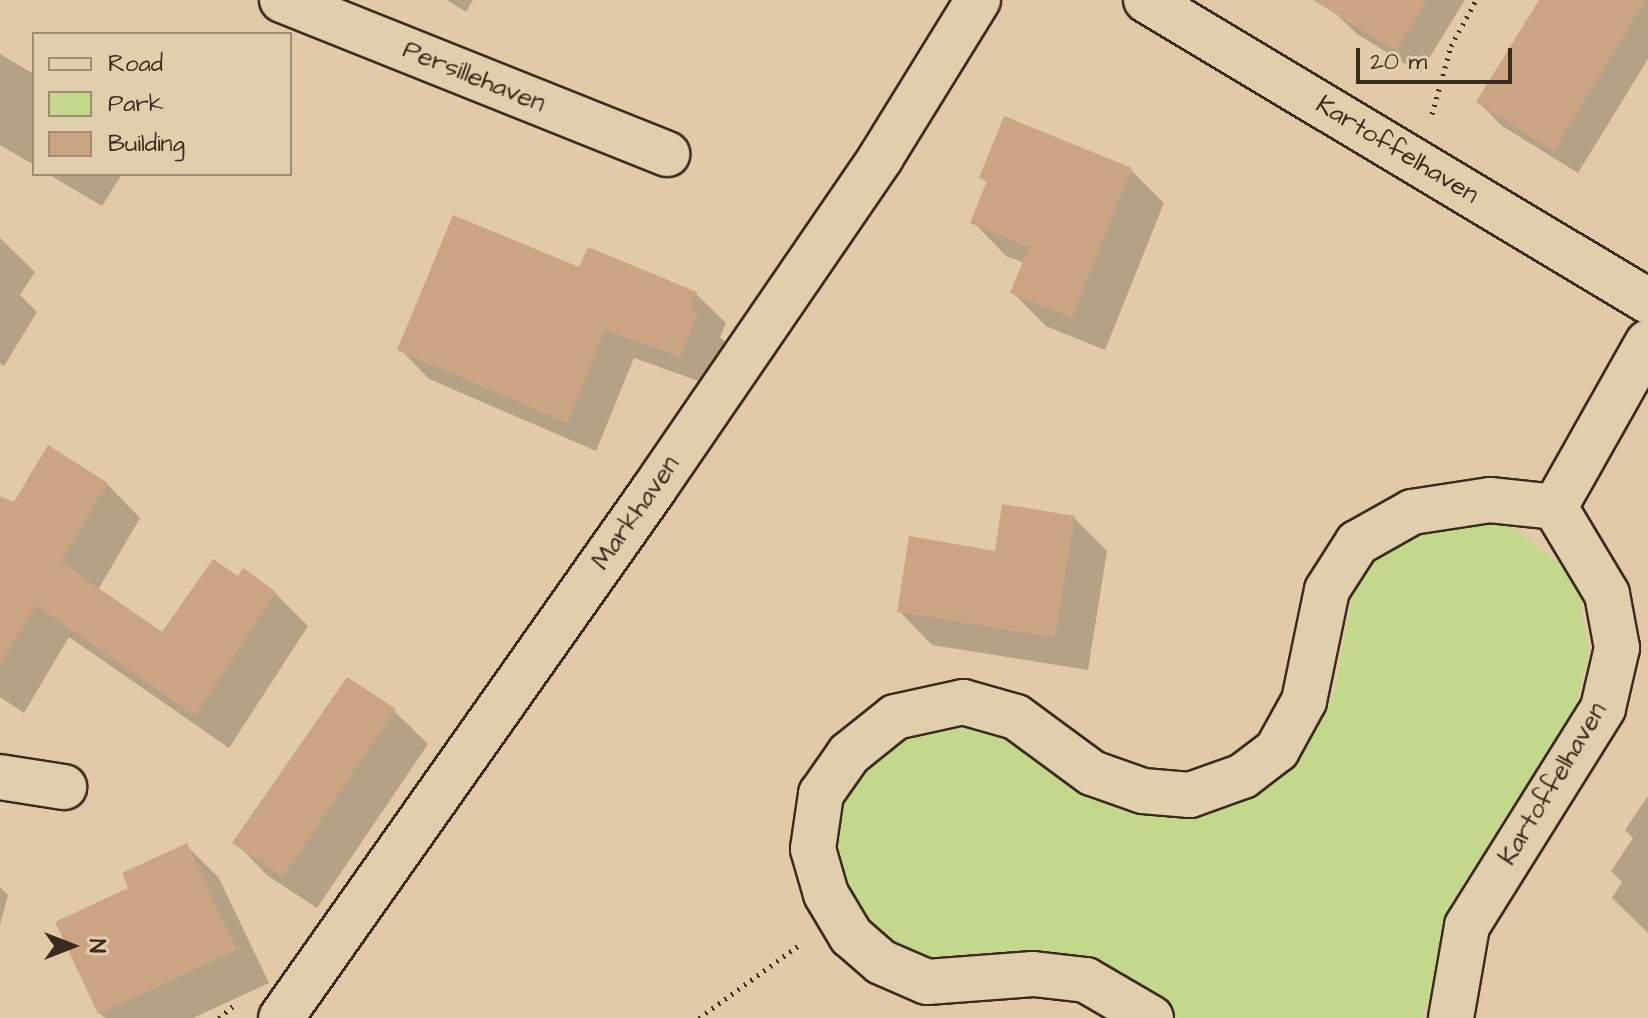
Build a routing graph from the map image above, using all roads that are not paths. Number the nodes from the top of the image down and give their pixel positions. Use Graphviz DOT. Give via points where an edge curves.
graph roads {
  1 [pos="282,0"];
  2 [pos="978,0"];
  3 [pos="1146,0"];
  4 [pos="667,154"];
  5 [pos="1648,301"];
  6 [pos="1648,342"];
  7 [pos="1555,507"];
  8 [pos="0,777"];
  9 [pos="64,787"];
  10 [pos="281,1018"];
  11 [pos="1151,1018"];
  12 [pos="1451,1018"];
  1 -- 4 [label="street, Persillehaven"];
  2 -- 10 [label="street, Markhaven" via="881,157 654,489"];
  3 -- 5 [label="street, Kartoffelhaven"];
  6 -- 7 [label="street"];
  7 -- 11 [label="street" via="1490,500 1412,512 1357,543 1327,590 1304,701 1277,750 1243,776 1190,795 1143,791 1092,773 1016,717 963,702 895,717 849,754 821,794 813,849 851,936 881,962 927,982 1033,974 1086,980"];
  7 -- 12 [label="street, Kartoffelhaven" via="1607,594 1617,648 1603,708 1467,926"];
  8 -- 9 [label="street"];
}
